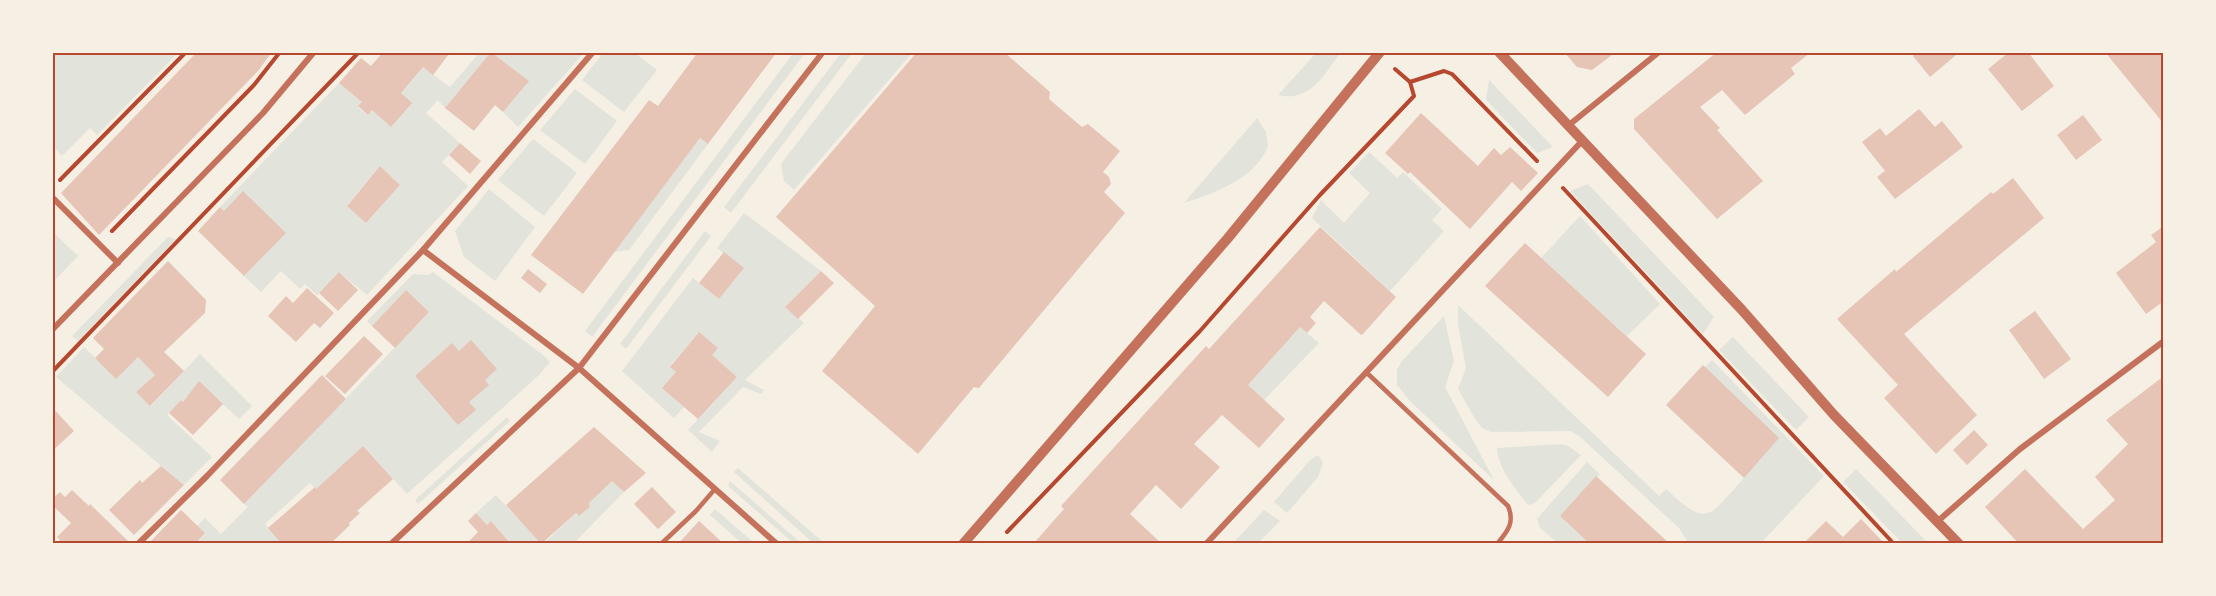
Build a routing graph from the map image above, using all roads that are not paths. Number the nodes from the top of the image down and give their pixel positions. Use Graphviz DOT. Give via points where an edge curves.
graph roads {
  1 [pos="314,52"];
  2 [pos="593,52"];
  3 [pos="823,52"];
  4 [pos="1380,52"];
  5 [pos="1499,52"];
  6 [pos="1659,52"];
  7 [pos="1569,125"];
  8 [pos="1583,140"];
  9 [pos="52,197"];
  10 [pos="423,249"];
  11 [pos="118,263"];
  12 [pos="52,330"];
  13 [pos="2163,341"];
  14 [pos="579,368"];
  15 [pos="1366,372"];
  16 [pos="715,489"];
  17 [pos="1938,521"];
  18 [pos="138,543"];
  19 [pos="391,543"];
  20 [pos="661,543"];
  21 [pos="777,543"];
  22 [pos="963,543"];
  23 [pos="1206,543"];
  24 [pos="1497,543"];
  25 [pos="1959,543"];
  1 -- 11 [label="street" via="263,113"];
  2 -- 10 [label="street"];
  3 -- 14 [label="street"];
  4 -- 22 [label="street" via="1228,238"];
  5 -- 7 [label="street"];
  6 -- 7 [label="street"];
  7 -- 8 [label="street"];
  8 -- 15 [label="street"];
  8 -- 17 [label="street" via="1834,415"];
  9 -- 11 [label="street"];
  10 -- 14 [label="street"];
  10 -- 18 [label="street"];
  11 -- 12 [label="street"];
  13 -- 17 [label="street" via="2020,449"];
  14 -- 16 [label="street"];
  14 -- 19 [label="street"];
  15 -- 23 [label="street"];
  15 -- 24 [label="lane" via="1508,506 1511,524"];
  16 -- 20 [label="lane"];
  16 -- 21 [label="street"];
  17 -- 25 [label="street"];
}
